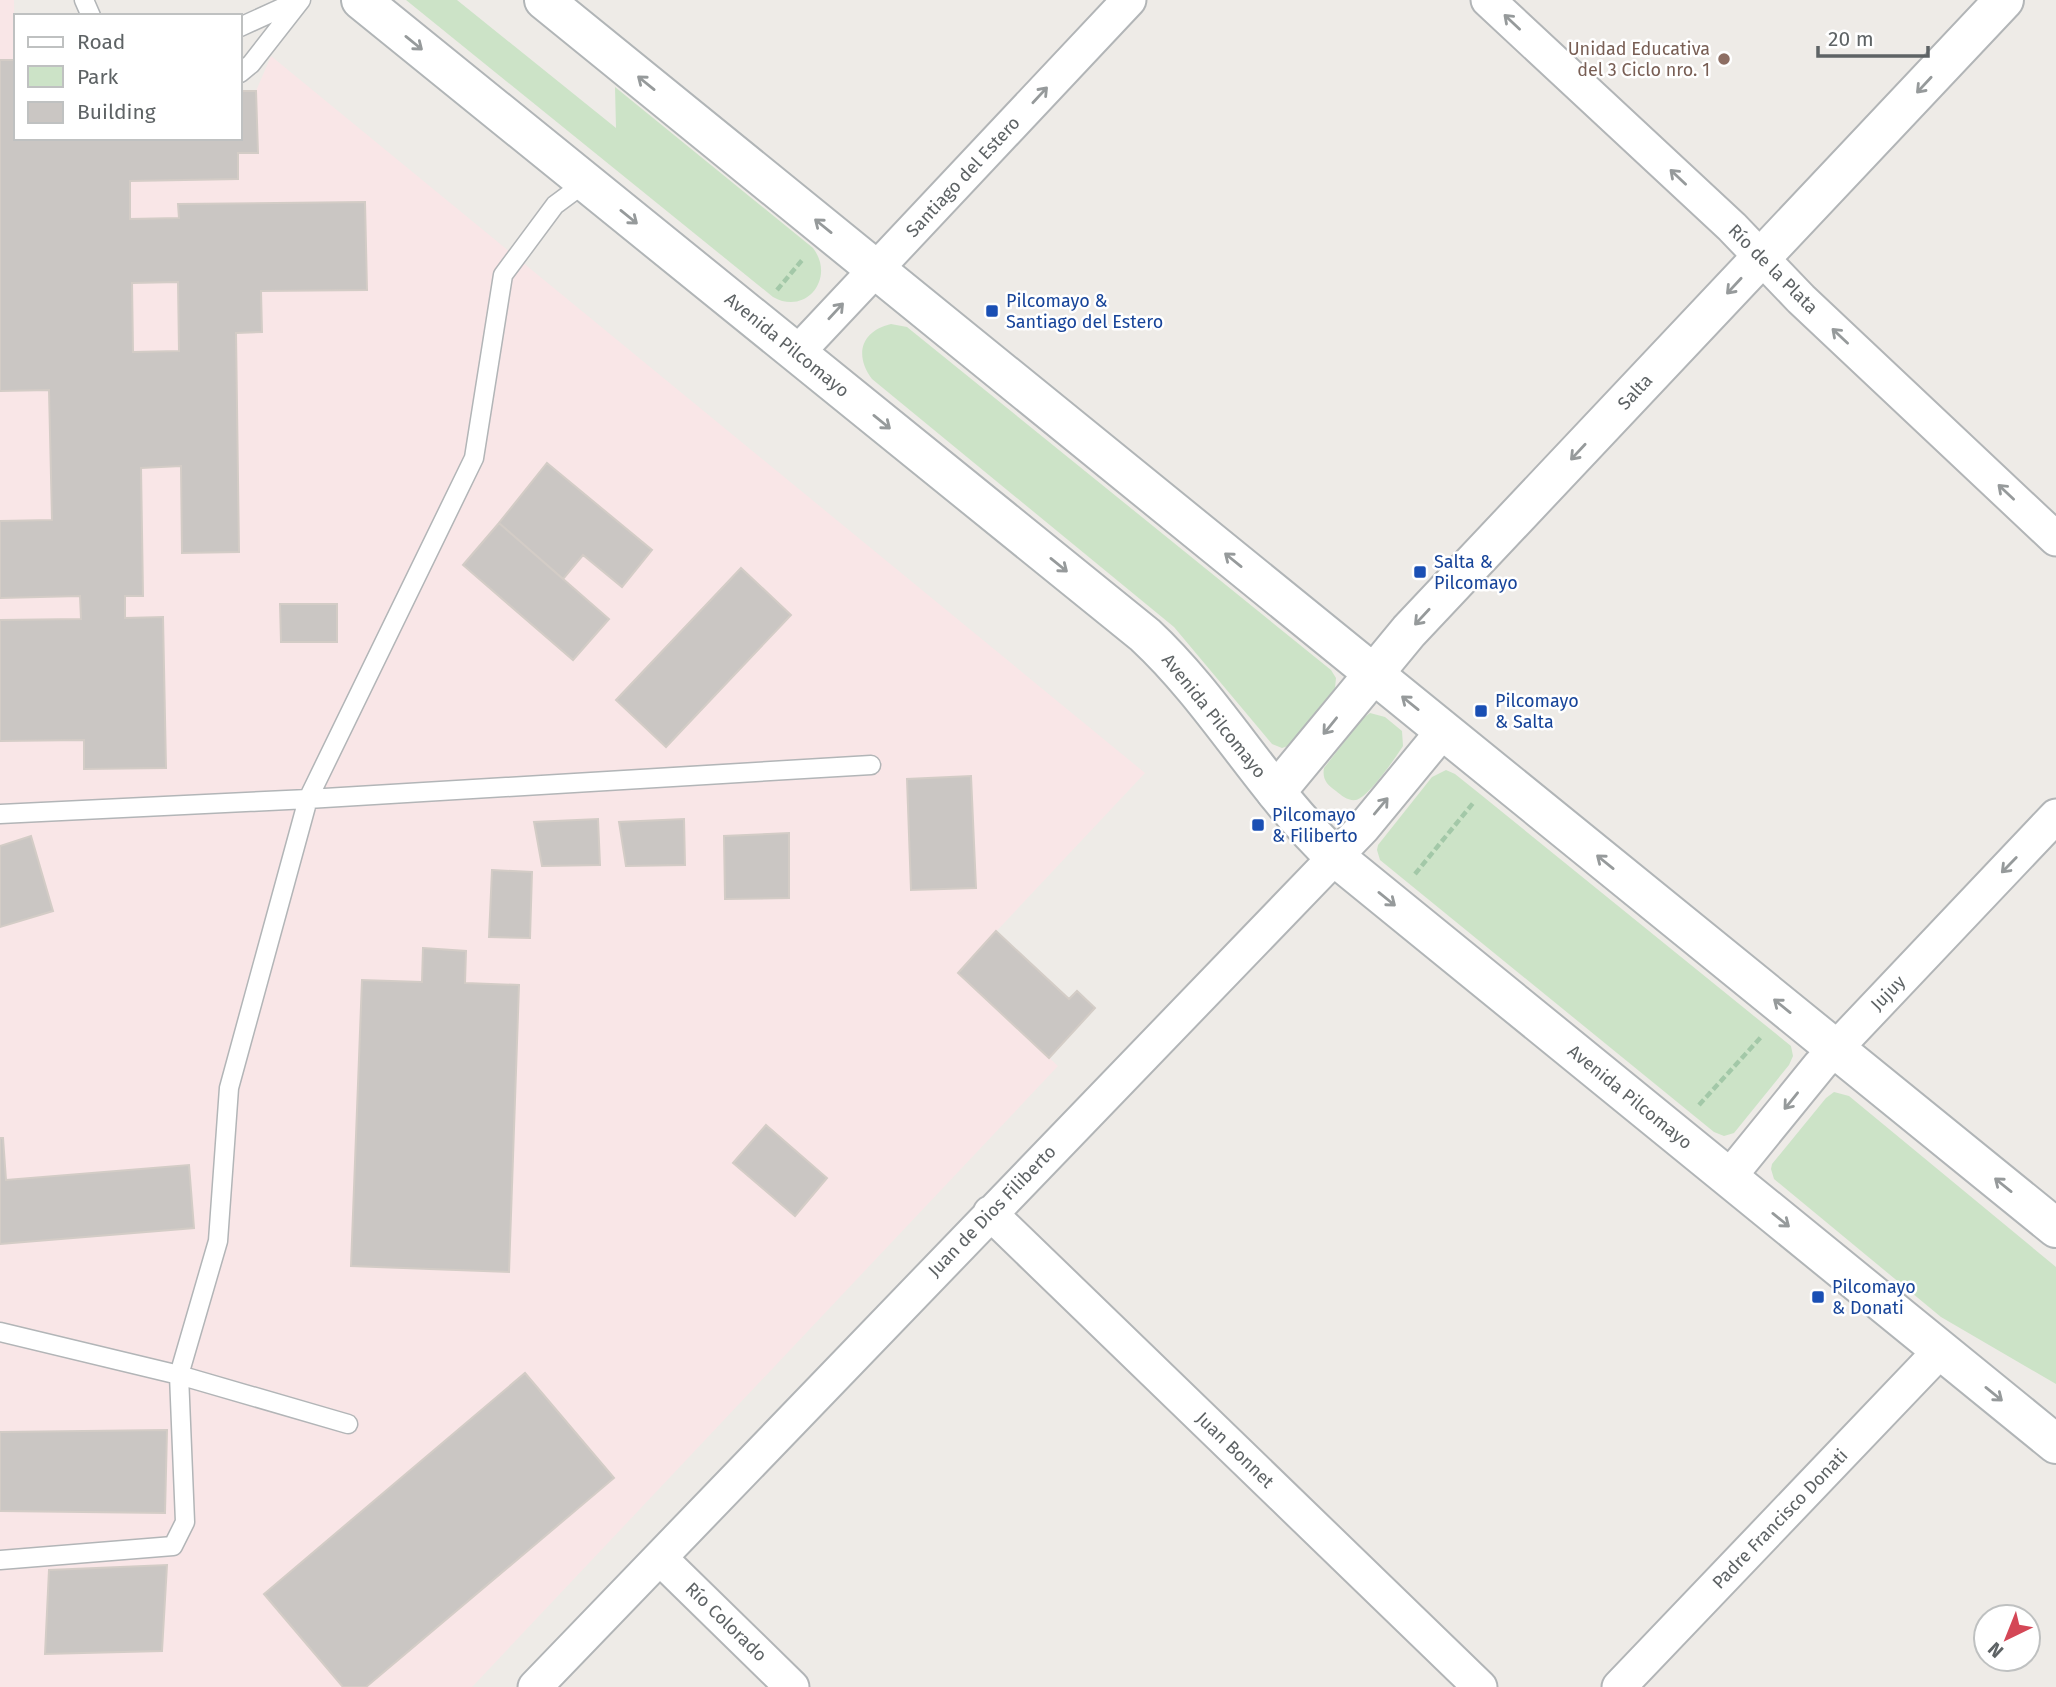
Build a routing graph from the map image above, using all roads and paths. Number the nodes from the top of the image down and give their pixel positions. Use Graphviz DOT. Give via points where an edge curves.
graph roads {
  1 [pos="300,0"];
  2 [pos="361,0"];
  3 [pos="544,0"];
  4 [pos="1129,0"];
  5 [pos="1488,0"];
  6 [pos="2004,0"];
  7 [pos="242,25"];
  8 [pos="242,72"];
  9 [pos="586,182"];
  10 [pos="805,258"];
  11 [pos="1761,258"];
  12 [pos="875,270"];
  13 [pos="771,296"];
  14 [pos="797,353"];
  15 [pos="2056,539"];
  16 [pos="1373,674"];
  17 [pos="1443,731"];
  18 [pos="871,765"];
  19 [pos="1276,792"];
  20 [pos="1480,794"];
  21 [pos="308,799"];
  22 [pos="0,814"];
  23 [pos="2056,816"];
  24 [pos="1334,856"];
  25 [pos="1408,883"];
  26 [pos="1769,1028"];
  27 [pos="1835,1049"];
  28 [pos="1692,1113"];
  29 [pos="1728,1177"];
  30 [pos="990,1213"];
  31 [pos="2056,1228"];
  32 [pos="0,1332"];
  33 [pos="1941,1350"];
  34 [pos="179,1375"];
  35 [pos="348,1424"];
  36 [pos="2056,1444"];
  37 [pos="660,1558"];
  38 [pos="0,1560"];
  39 [pos="535,1687"];
  40 [pos="792,1687"];
  41 [pos="1480,1687"];
  42 [pos="1619,1687"];
  1 -- 7 [label="lane"];
  1 -- 8 [label="lane"];
  2 -- 9 [label="main road, Avenida Pilcomayo, one-way"];
  12 -- 3 [label="main road, one-way"];
  12 -- 4 [label="street, Santiago del Estero, one-way"];
  11 -- 5 [label="street, Río de la Plata, one-way"];
  6 -- 11 [label="main road, Salta, one-way"];
  9 -- 14 [label="main road, Avenida Pilcomayo, one-way"];
  9 -- 21 [label="lane" via="555,205 503,275 474,458"];
  10 -- 13 [label="path"];
  15 -- 11 [label="street, Río de la Plata, one-way"];
  11 -- 16 [label="main road, Salta, one-way"];
  14 -- 12 [label="street, Santiago del Estero, one-way"];
  16 -- 12 [label="main road, one-way"];
  14 -- 19 [label="main road, Avenida Pilcomayo, one-way" via="1145,635 1193,685"];
  17 -- 16 [label="main road, one-way"];
  16 -- 19 [label="main road, Salta, one-way"];
  24 -- 17 [label="street, Juan de Dios Filiberto, one-way"];
  27 -- 17 [label="main road, one-way"];
  18 -- 21 [label="lane"];
  19 -- 24 [label="main road, Avenida Pilcomayo"];
  20 -- 25 [label="path"];
  21 -- 22 [label="lane"];
  21 -- 34 [label="lane" via="229,1088 218,1241"];
  23 -- 27 [label="street, Jujuy, one-way"];
  24 -- 29 [label="main road, Avenida Pilcomayo, one-way"];
  24 -- 30 [label="street, Juan de Dios Filiberto"];
  26 -- 28 [label="path"];
  27 -- 29 [label="street, Jujuy, one-way"];
  31 -- 27 [label="main road, one-way"];
  29 -- 33 [label="main road, Avenida Pilcomayo, one-way"];
  30 -- 37 [label="street, Juan de Dios Filiberto"];
  30 -- 41 [label="street, Juan Bonnet"];
  32 -- 34 [label="lane"];
  33 -- 36 [label="main road, Avenida Pilcomayo, one-way"];
  33 -- 42 [label="street, Padre Francisco Donati"];
  34 -- 35 [label="lane"];
  34 -- 38 [label="lane" via="185,1522 173,1546"];
  37 -- 39 [label="street, Juan de Dios Filiberto"];
  37 -- 40 [label="street, Río Colorado"];
}
